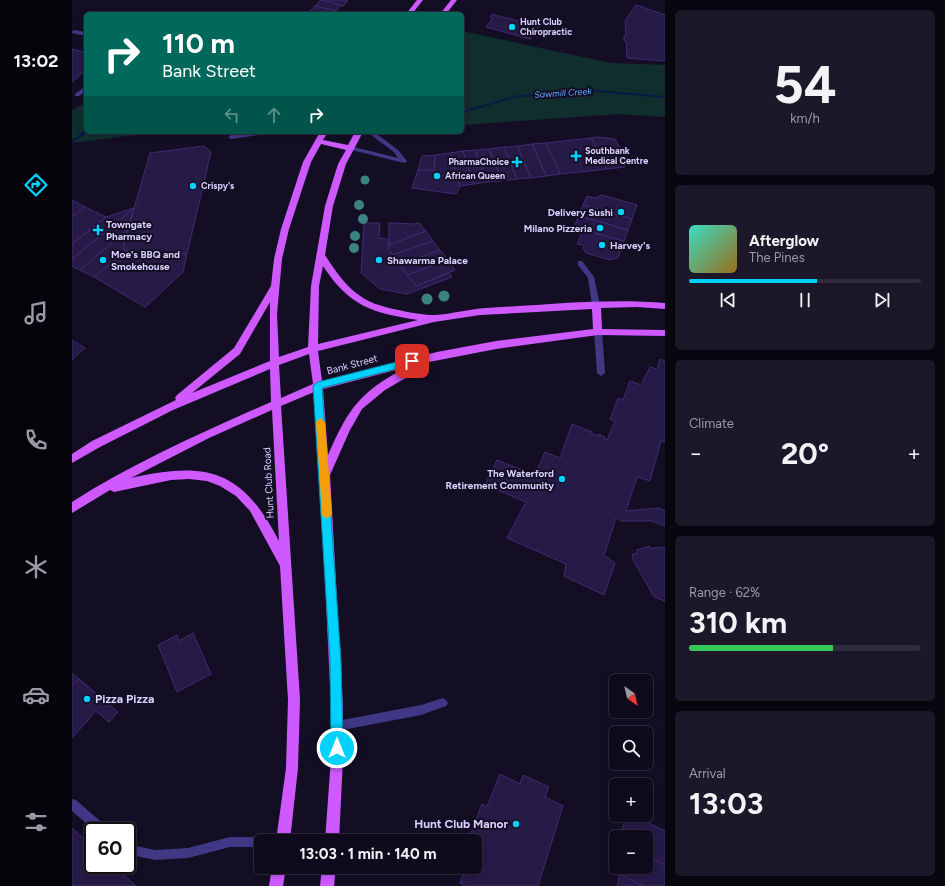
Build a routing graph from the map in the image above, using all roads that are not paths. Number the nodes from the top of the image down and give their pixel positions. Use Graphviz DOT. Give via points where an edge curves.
graph roads {
  1 [pos="420,0"];
  2 [pos="454,0"];
  3 [pos="411,12"];
  4 [pos="444,12"];
  5 [pos="73,32"];
  6 [pos="84,34"];
  7 [pos="84,90"];
  8 [pos="77,95"];
  9 [pos="252,134"];
  10 [pos="323,134"];
  11 [pos="358,134"];
  12 [pos="373,134"];
  13 [pos="231,137"];
  14 [pos="318,141"];
  15 [pos="350,148"];
  16 [pos="321,256"];
  17 [pos="580,263"];
  18 [pos="275,285"];
  19 [pos="596,305"];
  20 [pos="665,306"];
  21 [pos="434,319"];
  22 [pos="598,332"];
  23 [pos="665,333"];
  24 [pos="313,349"];
  25 [pos="437,356"];
  26 [pos="274,363"];
  27 [pos="601,373"];
  28 [pos="318,386"];
  29 [pos="276,404"];
  30 [pos="170,407"];
  31 [pos="72,459"];
  32 [pos="324,477"];
  33 [pos="100,490"];
  34 [pos="72,508"];
  35 [pos="286,565"];
  36 [pos="443,703"];
  37 [pos="337,726"];
  38 [pos="72,804"];
  39 [pos="93,822"];
  40 [pos="284,834"];
  41 [pos="332,834"];
  42 [pos="254,842"];
  43 [pos="136,851"];
  44 [pos="278,874"];
  45 [pos="329,874"];
  46 [pos="276,886"];
  47 [pos="327,886"];
  1 -- 3 [label="main road"];
  2 -- 4 [label="main road"];
  5 -- 6 [label="lane"];
  7 -- 8 [label="lane"];
  9 -- 13 [label="lane"];
  10 -- 14 [label="main road, Hunt Club Road"];
  11 -- 15 [label="main road"];
  12 -- 15 [label="lane" via="396,151 404,161"];
  14 -- 15 [label="main road"];
  14 -- 18 [label="main road, Hunt Club Road" via="307,162 291,206 278,259"];
  15 -- 16 [label="main road" via="342,164 329,206"];
  16 -- 21 [label="main road" via="340,283 364,303 383,311"];
  16 -- 24 [label="main road" via="315,286"];
  17 -- 19 [label="lane" via="591,277"];
  18 -- 26 [label="main road, Hunt Club Road"];
  18 -- 30 [label="main road" via="237,351"];
  19 -- 20 [label="main road"];
  19 -- 21 [label="main road" via="480,312"];
  19 -- 22 [label="main road"];
  21 -- 24 [label="main road"];
  22 -- 23 [label="main road, Bank Street"];
  22 -- 25 [label="main road, Bank Street" via="496,345"];
  22 -- 27 [label="lane"];
  24 -- 26 [label="main road"];
  24 -- 28 [label="main road"];
  25 -- 28 [label="main road, Bank Street"];
  25 -- 32 [label="main road" via="398,376 358,407"];
  26 -- 29 [label="main road, Hunt Club Road"];
  26 -- 30 [label="main road"];
  28 -- 29 [label="main road, Bank Street"];
  28 -- 32 [label="main road"];
  29 -- 33 [label="main road, Bank Street" via="205,435"];
  29 -- 35 [label="main road, Hunt Club Road"];
  30 -- 31 [label="main road"];
  32 -- 37 [label="main road" via="336,661"];
  33 -- 34 [label="main road, Bank Street"];
  33 -- 35 [label="main road" via="165,475 201,475 218,480 243,496 254,508"];
  35 -- 40 [label="main road, Hunt Club Road" via="294,700 292,768"];
  36 -- 37 [label="lane" via="421,710"];
  37 -- 41 [label="main road"];
  38 -- 39 [label="lane"];
  42 -- 43 [label="lane" via="230,842 182,854 155,855"];
  44 -- 46 [label="main road"];
  45 -- 47 [label="main road"];
}
